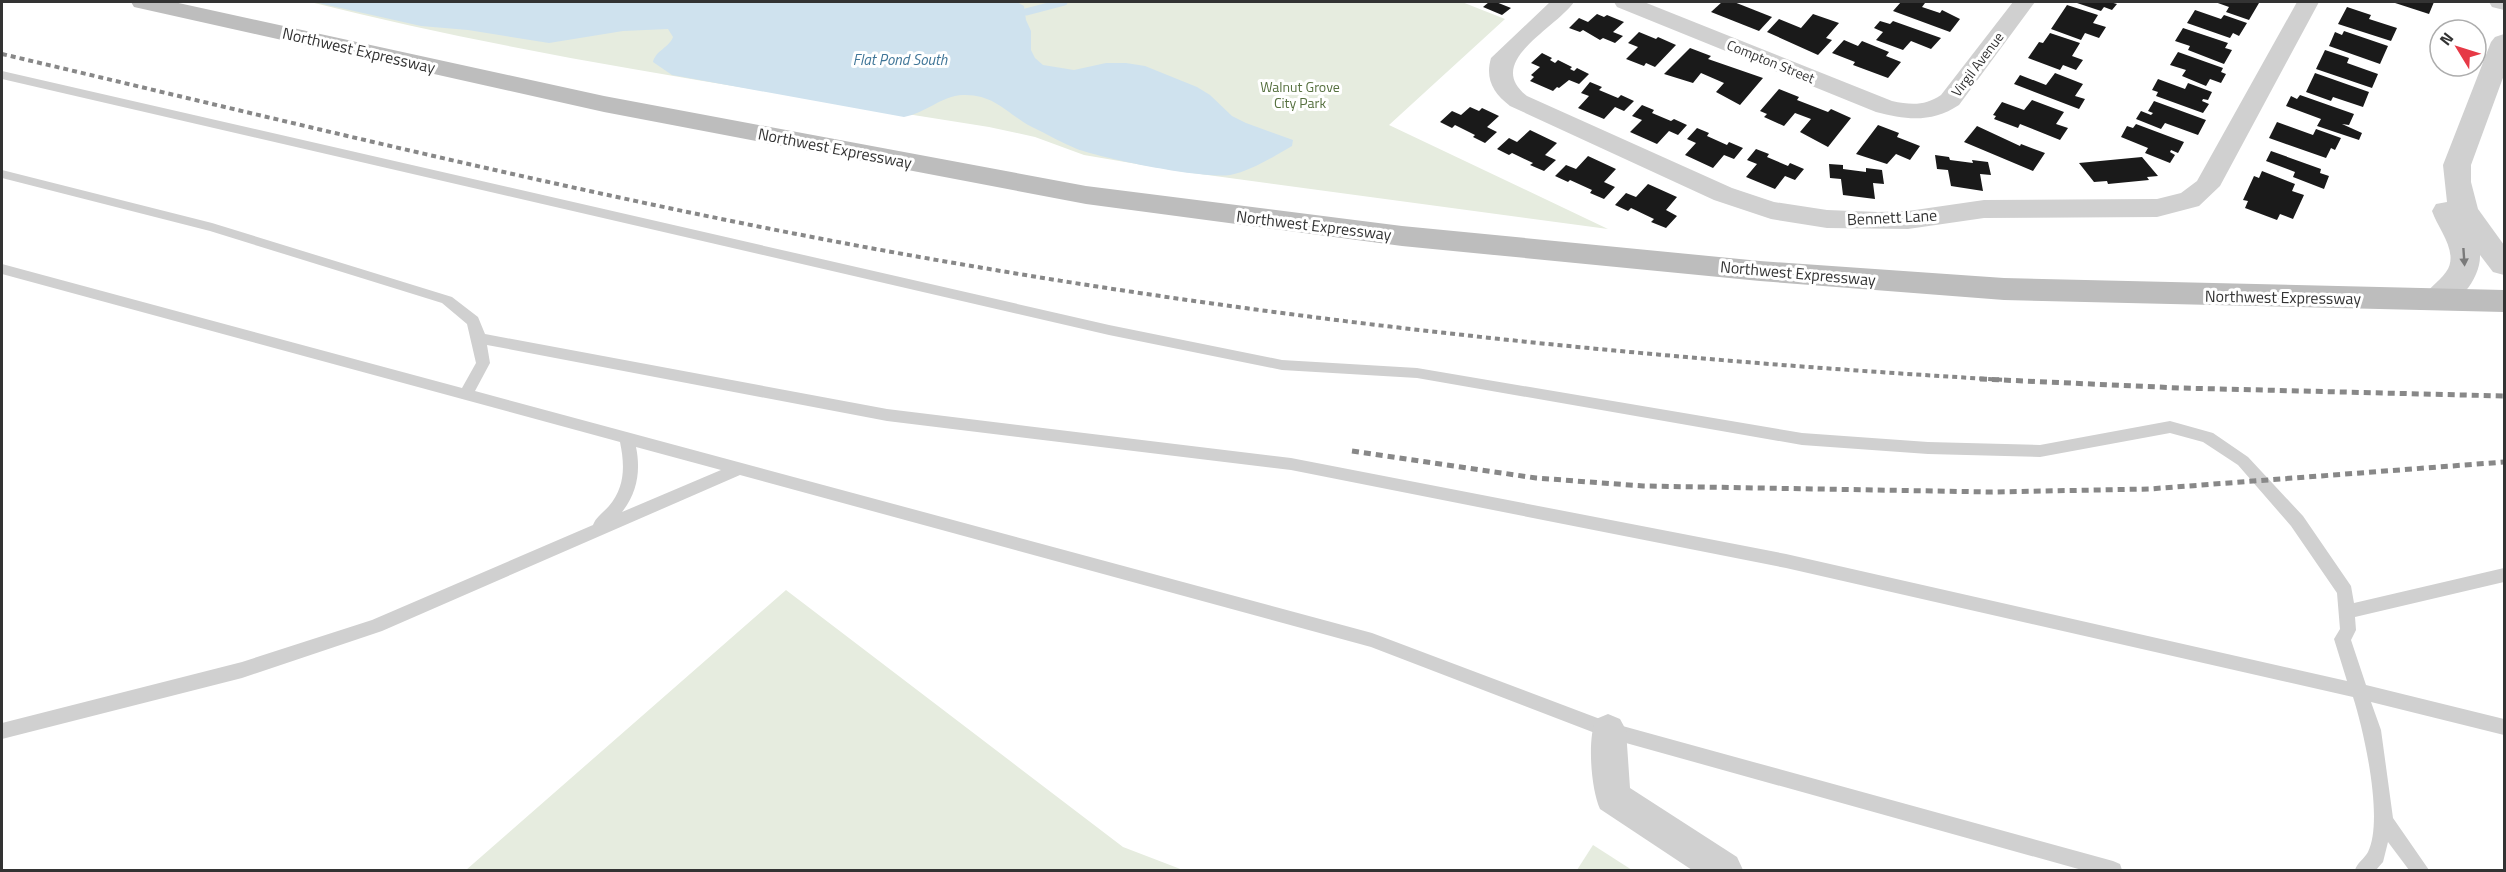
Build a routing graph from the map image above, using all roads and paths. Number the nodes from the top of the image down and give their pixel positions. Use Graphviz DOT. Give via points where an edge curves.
graph roads {
  1 [pos="143,2"];
  2 [pos="1563,2"];
  3 [pos="1625,2"];
  4 [pos="2024,2"];
  5 [pos="2308,2"];
  6 [pos="2505,42"];
  7 [pos="2,75"];
  8 [pos="1920,112"];
  9 [pos="2,174"];
  10 [pos="2456,188"];
  11 [pos="2505,228"];
  12 [pos="2505,265"];
  13 [pos="2,268"];
  14 [pos="2436,300"];
  15 [pos="2505,301"];
  16 [pos="479,338"];
  17 [pos="466,394"];
  18 [pos="626,437"];
  19 [pos="741,468"];
  20 [pos="590,534"];
  21 [pos="2505,575"];
  22 [pos="2347,612"];
  23 [pos="2359,691"];
  24 [pos="2505,727"];
  25 [pos="1608,730"];
  26 [pos="2,731"];
  27 [pos="2384,821"];
  28 [pos="1724,870"];
  29 [pos="2113,870"];
  30 [pos="2364,870"];
  31 [pos="2420,870"];
  1 -- 14 [label="main road, Northwest Expressway" via="604,104 1086,195 1391,235 1760,271 2004,289"];
  2 -- 5 [label="street, Bennett Lane" via="1503,58 1500,82 1511,97 1741,200 1799,215 1878,221 1984,209 2157,208 2190,200 2207,186"];
  3 -- 8 [label="street, Compton Street" via="1885,107"];
  4 -- 8 [label="street, Virgil Avenue" via="1950,100 1941,107"];
  6 -- 10 [label="street" via="2457,165"];
  7 -- 22 [label="lane" via="1109,330 1282,365 1417,373 1802,439 1928,448 2040,451 2170,427 2208,437 2243,461 2297,521 2345,591"];
  9 -- 16 [label="lane" via="212,227 447,300 473,321"];
  10 -- 11 [label="street"];
  10 -- 12 [label="street" via="2469,220"];
  10 -- 14 [label="street, one-way" via="2444,201 2466,261 2459,278"];
  13 -- 17 [label="lane"];
  14 -- 15 [label="main road, Northwest Expressway"];
  16 -- 17 [label="lane" via="483,363"];
  16 -- 23 [label="lane" via="887,415 1303,466 1786,561"];
  17 -- 18 [label="lane"];
  18 -- 19 [label="lane"];
  18 -- 20 [label="lane" via="632,474 626,497"];
  19 -- 20 [label="lane"];
  19 -- 25 [label="lane" via="1372,640"];
  20 -- 26 [label="lane" via="376,626 242,670"];
  21 -- 22 [label="lane"];
  22 -- 23 [label="lane" via="2348,630 2342,639"];
  23 -- 24 [label="lane"];
  23 -- 27 [label="lane" via="2372,730"];
  25 -- 28 [label="street" via="1613,797"];
  25 -- 29 [label="lane"];
  27 -- 30 [label="lane" via="2376,856"];
  27 -- 31 [label="lane"];
}
